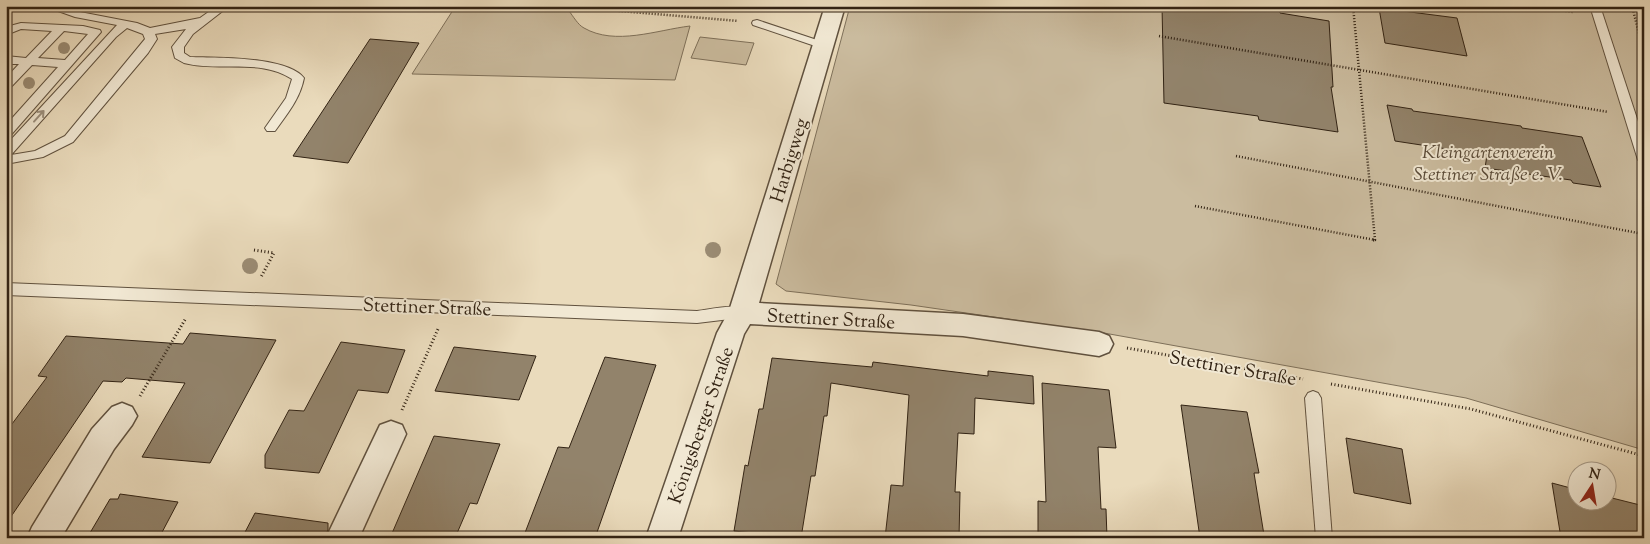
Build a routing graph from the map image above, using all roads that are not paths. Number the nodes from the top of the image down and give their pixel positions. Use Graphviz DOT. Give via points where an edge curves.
graph roads {
  1 [pos="49,6"];
  2 [pos="224,6"];
  3 [pos="835,6"];
  4 [pos="1595,6"];
  5 [pos="205,19"];
  6 [pos="757,23"];
  7 [pos="125,24"];
  8 [pos="61,28"];
  9 [pos="6,32"];
  10 [pos="148,32"];
  11 [pos="822,45"];
  12 [pos="6,60"];
  13 [pos="28,62"];
  14 [pos="69,64"];
  15 [pos="6,85"];
  16 [pos="271,128"];
  17 [pos="6,133"];
  18 [pos="6,153"];
  19 [pos="6,160"];
  20 [pos="1644,160"];
  21 [pos="6,289"];
  22 [pos="742,314"];
  23 [pos="1099,344"];
  24 [pos="1313,398"];
  25 [pos="122,416"];
  26 [pos="391,434"];
  27 [pos="43,538"];
  28 [pos="342,538"];
  29 [pos="662,538"];
  30 [pos="1324,538"];
  1 -- 7 [label="lane"];
  2 -- 5 [label="lane"];
  3 -- 11 [label="street, Harbigweg"];
  4 -- 20 [label="lane"];
  5 -- 10 [label="lane"];
  5 -- 16 [label="lane" via="178,47 179,55 188,60 285,69 298,78 292,100"];
  6 -- 11 [label="lane"];
  7 -- 10 [label="lane"];
  18 -- 7 [label="lane, one-way"];
  8 -- 9 [label="lane" via="21,26"];
  8 -- 13 [label="lane"];
  8 -- 14 [label="lane" via="96,32"];
  10 -- 19 [label="lane" via="149,45 69,139 36,155"];
  11 -- 22 [label="street, Harbigweg"];
  12 -- 13 [label="lane"];
  13 -- 14 [label="lane"];
  13 -- 15 [label="lane"];
  14 -- 17 [label="lane"];
  21 -- 22 [label="lane, Stettiner Straße" via="697,316"];
  22 -- 23 [label="street, Stettiner Straße" via="963,325"];
  22 -- 29 [label="street, Königsberger Straße" via="731,333"];
  24 -- 30 [label="lane"];
  25 -- 27 [label="street" via="103,439"];
  26 -- 28 [label="street"];
}
